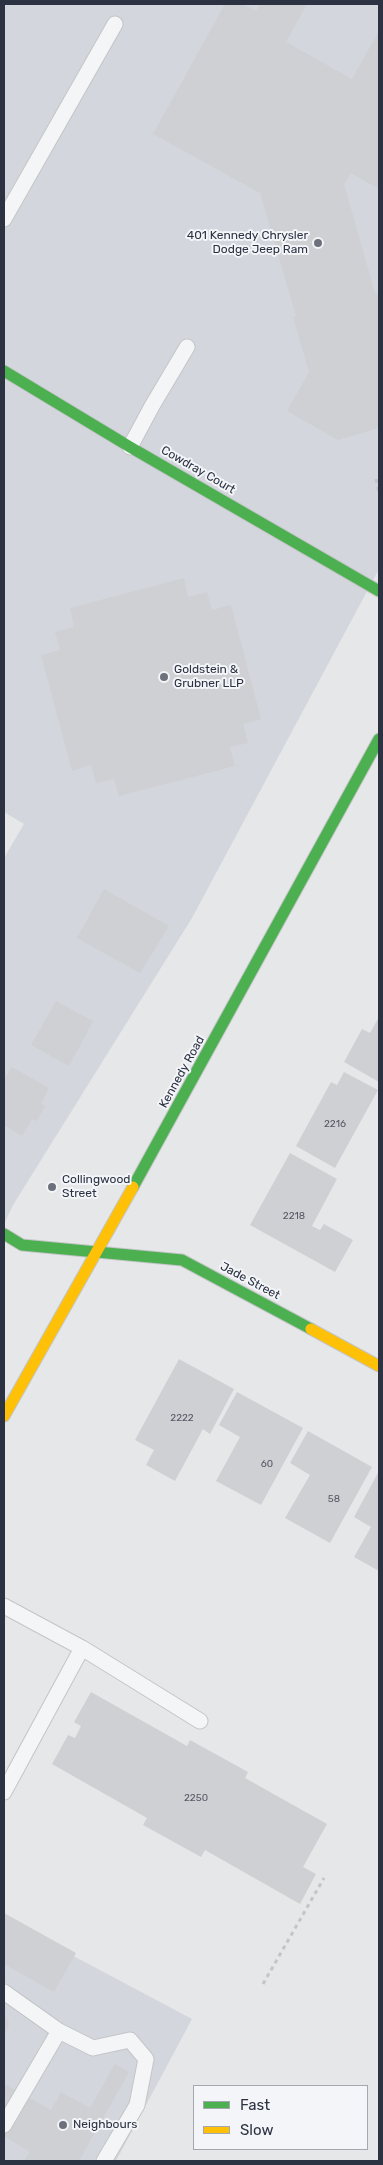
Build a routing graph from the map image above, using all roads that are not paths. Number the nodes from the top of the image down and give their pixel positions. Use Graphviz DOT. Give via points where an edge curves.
graph roads {
  1 [pos="115,24"];
  2 [pos="4,220"];
  3 [pos="187,347"];
  4 [pos="4,370"];
  5 [pos="130,447"];
  6 [pos="379,591"];
  7 [pos="379,739"];
  8 [pos="4,1234"];
  9 [pos="98,1251"];
  10 [pos="379,1366"];
  11 [pos="4,1416"];
  12 [pos="4,1606"];
  13 [pos="82,1648"];
  14 [pos="200,1721"];
  15 [pos="4,1792"];
  16 [pos="4,1992"];
  17 [pos="59,2031"];
  18 [pos="4,2125"];
  19 [pos="104,2161"];
  1 -- 2 [label="lane"];
  3 -- 5 [label="lane"];
  4 -- 5 [label="street, Cowdray Court"];
  5 -- 6 [label="street, Cowdray Court"];
  7 -- 9 [label="street, Kennedy Road"];
  8 -- 9 [label="street" via="22,1245"];
  9 -- 10 [label="street, Jade Street" via="182,1260"];
  9 -- 11 [label="street, Kennedy Road"];
  12 -- 13 [label="lane"];
  13 -- 14 [label="lane"];
  13 -- 15 [label="lane"];
  16 -- 17 [label="lane"];
  17 -- 18 [label="lane"];
  17 -- 19 [label="lane" via="93,2048 130,2040 146,2059 137,2105"];
}
